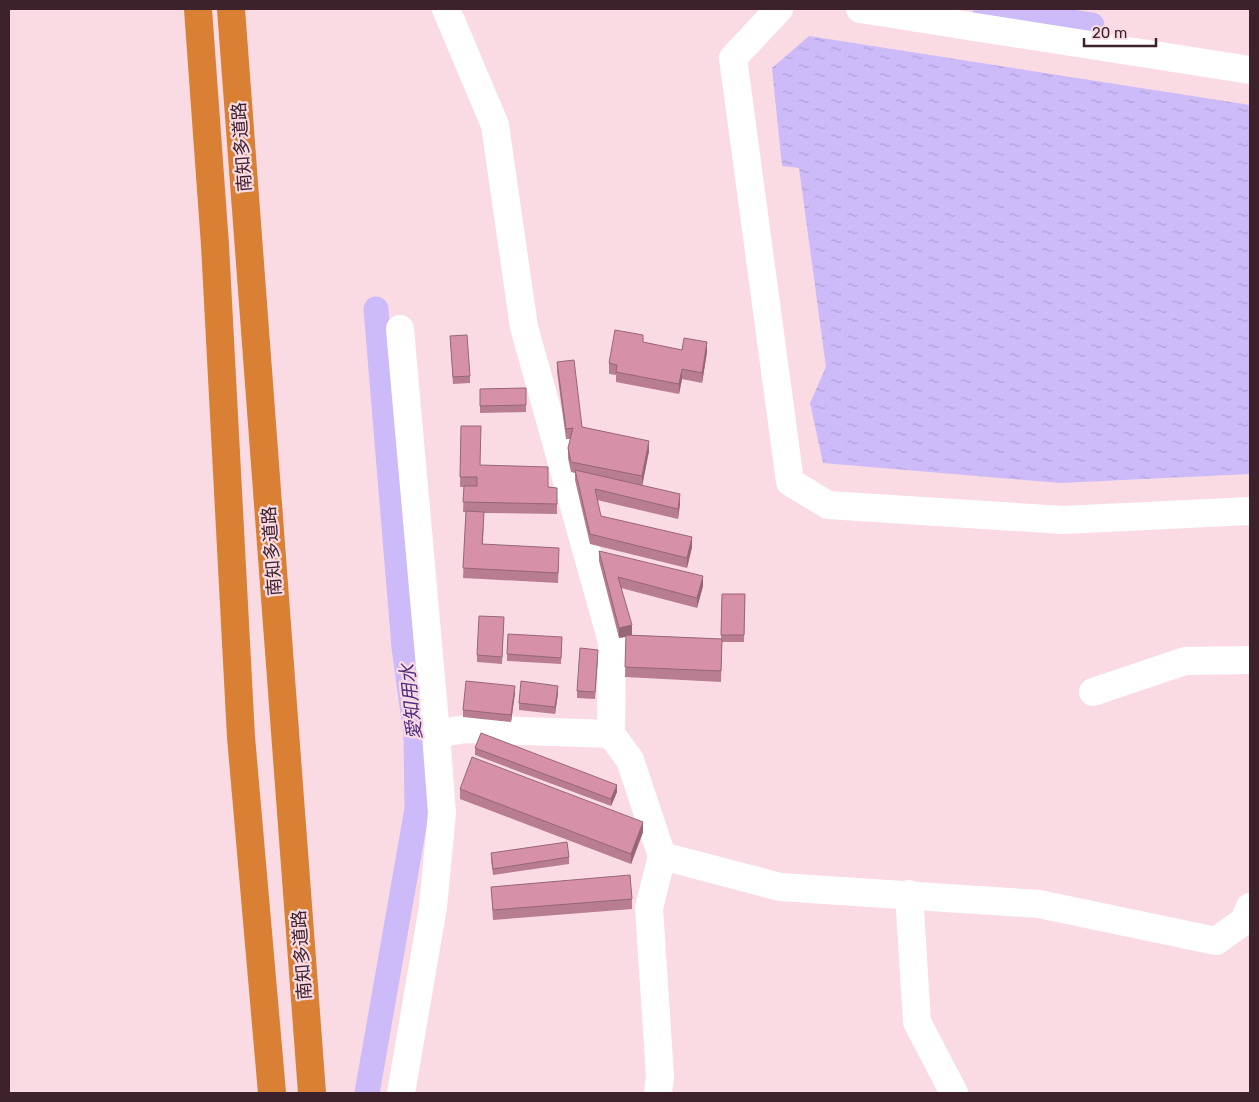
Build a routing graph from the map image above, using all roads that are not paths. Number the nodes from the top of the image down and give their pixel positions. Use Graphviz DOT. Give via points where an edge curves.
graph roads {
  1 [pos="198,9"];
  2 [pos="231,9"];
  3 [pos="446,9"];
  4 [pos="779,9"];
  5 [pos="860,9"];
  6 [pos="1250,70"];
  7 [pos="400,329"];
  8 [pos="1250,511"];
  9 [pos="1250,660"];
  10 [pos="1093,692"];
  11 [pos="436,734"];
  12 [pos="611,734"];
  13 [pos="662,856"];
  14 [pos="909,894"];
  15 [pos="1250,907"];
  16 [pos="272,1093"];
  17 [pos="312,1093"];
  18 [pos="402,1093"];
  19 [pos="658,1093"];
  20 [pos="954,1093"];
  1 -- 16 [label="highway, 南知多道路" via="215,245 241,737"];
  2 -- 17 [label="highway, 南知多道路"];
  3 -- 12 [label="street" via="495,125 524,327 612,642"];
  4 -- 8 [label="street" via="733,58 790,482 828,505 1063,520"];
  5 -- 6 [label="street"];
  7 -- 11 [label="street"];
  9 -- 10 [label="street" via="1185,661"];
  11 -- 12 [label="street" via="465,729"];
  11 -- 18 [label="street" via="442,814 433,907"];
  12 -- 13 [label="street" via="630,760"];
  13 -- 14 [label="street" via="780,887"];
  13 -- 19 [label="street" via="649,908 660,1076"];
  14 -- 15 [label="street" via="1039,904 1216,942 1244,921"];
  14 -- 20 [label="street" via="917,1022"];
}
